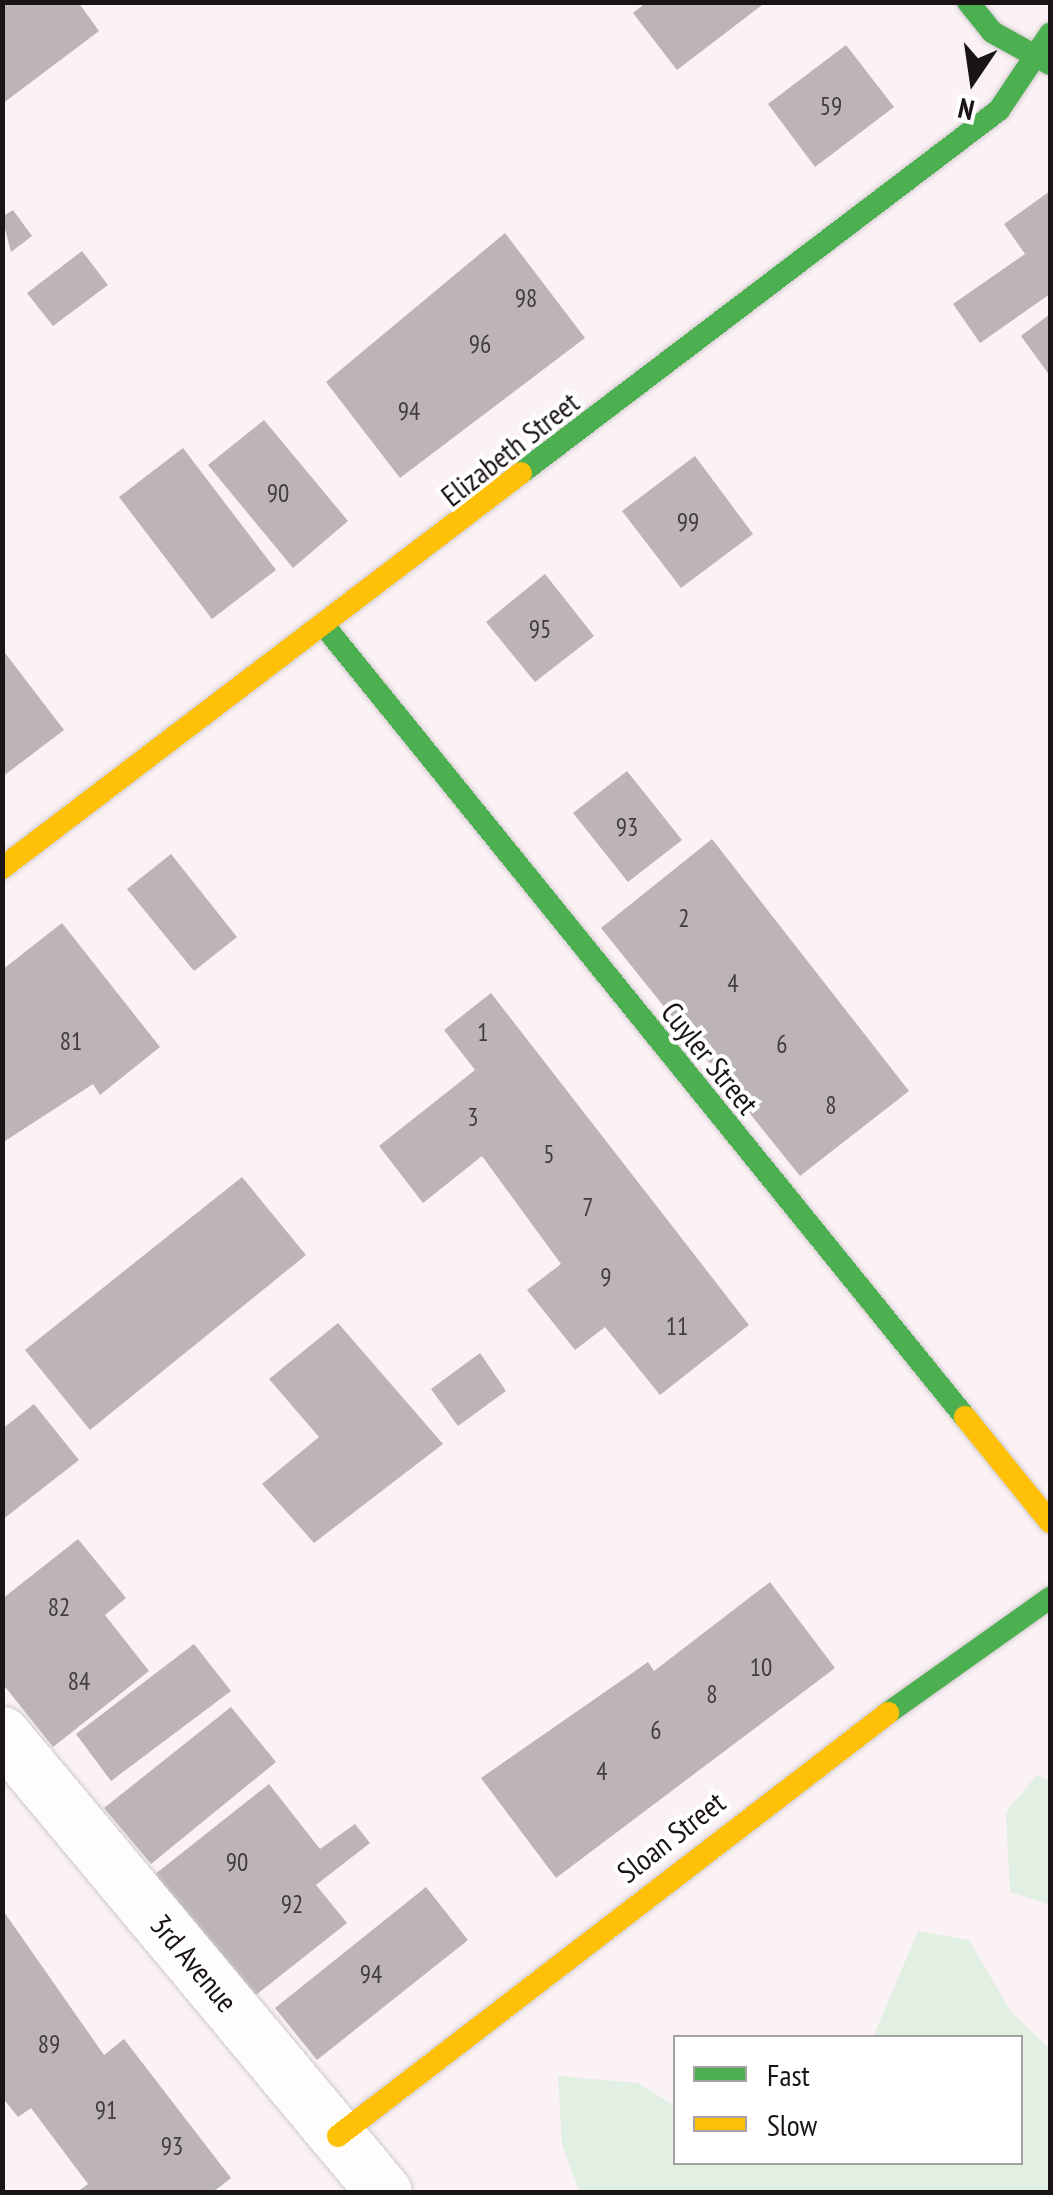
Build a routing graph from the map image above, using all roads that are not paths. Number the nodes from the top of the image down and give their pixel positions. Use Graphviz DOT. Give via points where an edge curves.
graph roads {
  1 [pos="968,2"];
  2 [pos="1050,34"];
  3 [pos="1042,60"];
  4 [pos="326,628"];
  5 [pos="2,868"];
  6 [pos="1050,1522"];
  7 [pos="1050,1598"];
  8 [pos="2,1734"];
  9 [pos="338,2136"];
  10 [pos="384,2192"];
  1 -- 3 [label="street" via="992,32"];
  2 -- 3 [label="street, Elizabeth Street"];
  3 -- 4 [label="street, Elizabeth Street" via="999,110"];
  4 -- 5 [label="street, Elizabeth Street"];
  4 -- 6 [label="street, Cuyler Street"];
  7 -- 9 [label="street, Sloan Street" via="792,1781"];
  8 -- 9 [label="street, 3rd Avenue"];
  9 -- 10 [label="street, 3rd Avenue"];
}
